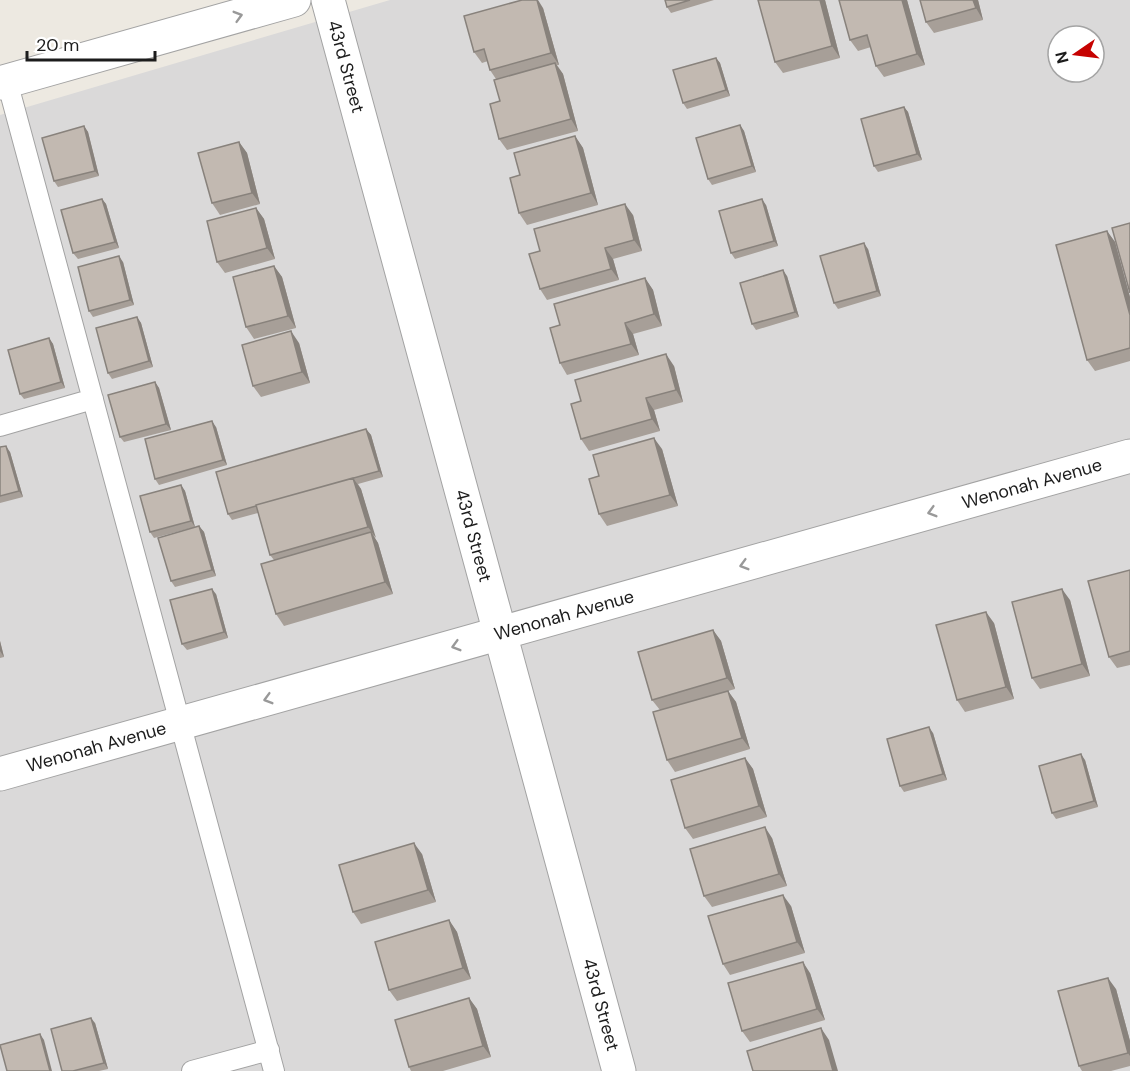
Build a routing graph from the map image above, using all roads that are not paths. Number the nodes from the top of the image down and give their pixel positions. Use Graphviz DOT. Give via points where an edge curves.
graph roads {
  1 [pos="294,0"];
  2 [pos="328,0"];
  3 [pos="4,82"];
  4 [pos="93,399"];
  5 [pos="0,426"];
  6 [pos="1130,456"];
  7 [pos="500,633"];
  8 [pos="181,723"];
  9 [pos="0,774"];
  10 [pos="269,1050"];
  11 [pos="192,1071"];
  12 [pos="274,1071"];
  13 [pos="619,1071"];
  3 -- 1 [label="street, one-way"];
  2 -- 7 [label="street, 43rd Street"];
  3 -- 4 [label="lane"];
  4 -- 5 [label="lane"];
  4 -- 8 [label="lane"];
  6 -- 7 [label="street, Wenonah Avenue, one-way"];
  7 -- 8 [label="street, Wenonah Avenue, one-way"];
  7 -- 13 [label="street, 43rd Street"];
  8 -- 9 [label="street, Wenonah Avenue"];
  8 -- 10 [label="lane"];
  10 -- 11 [label="lane"];
  10 -- 12 [label="lane"];
}
